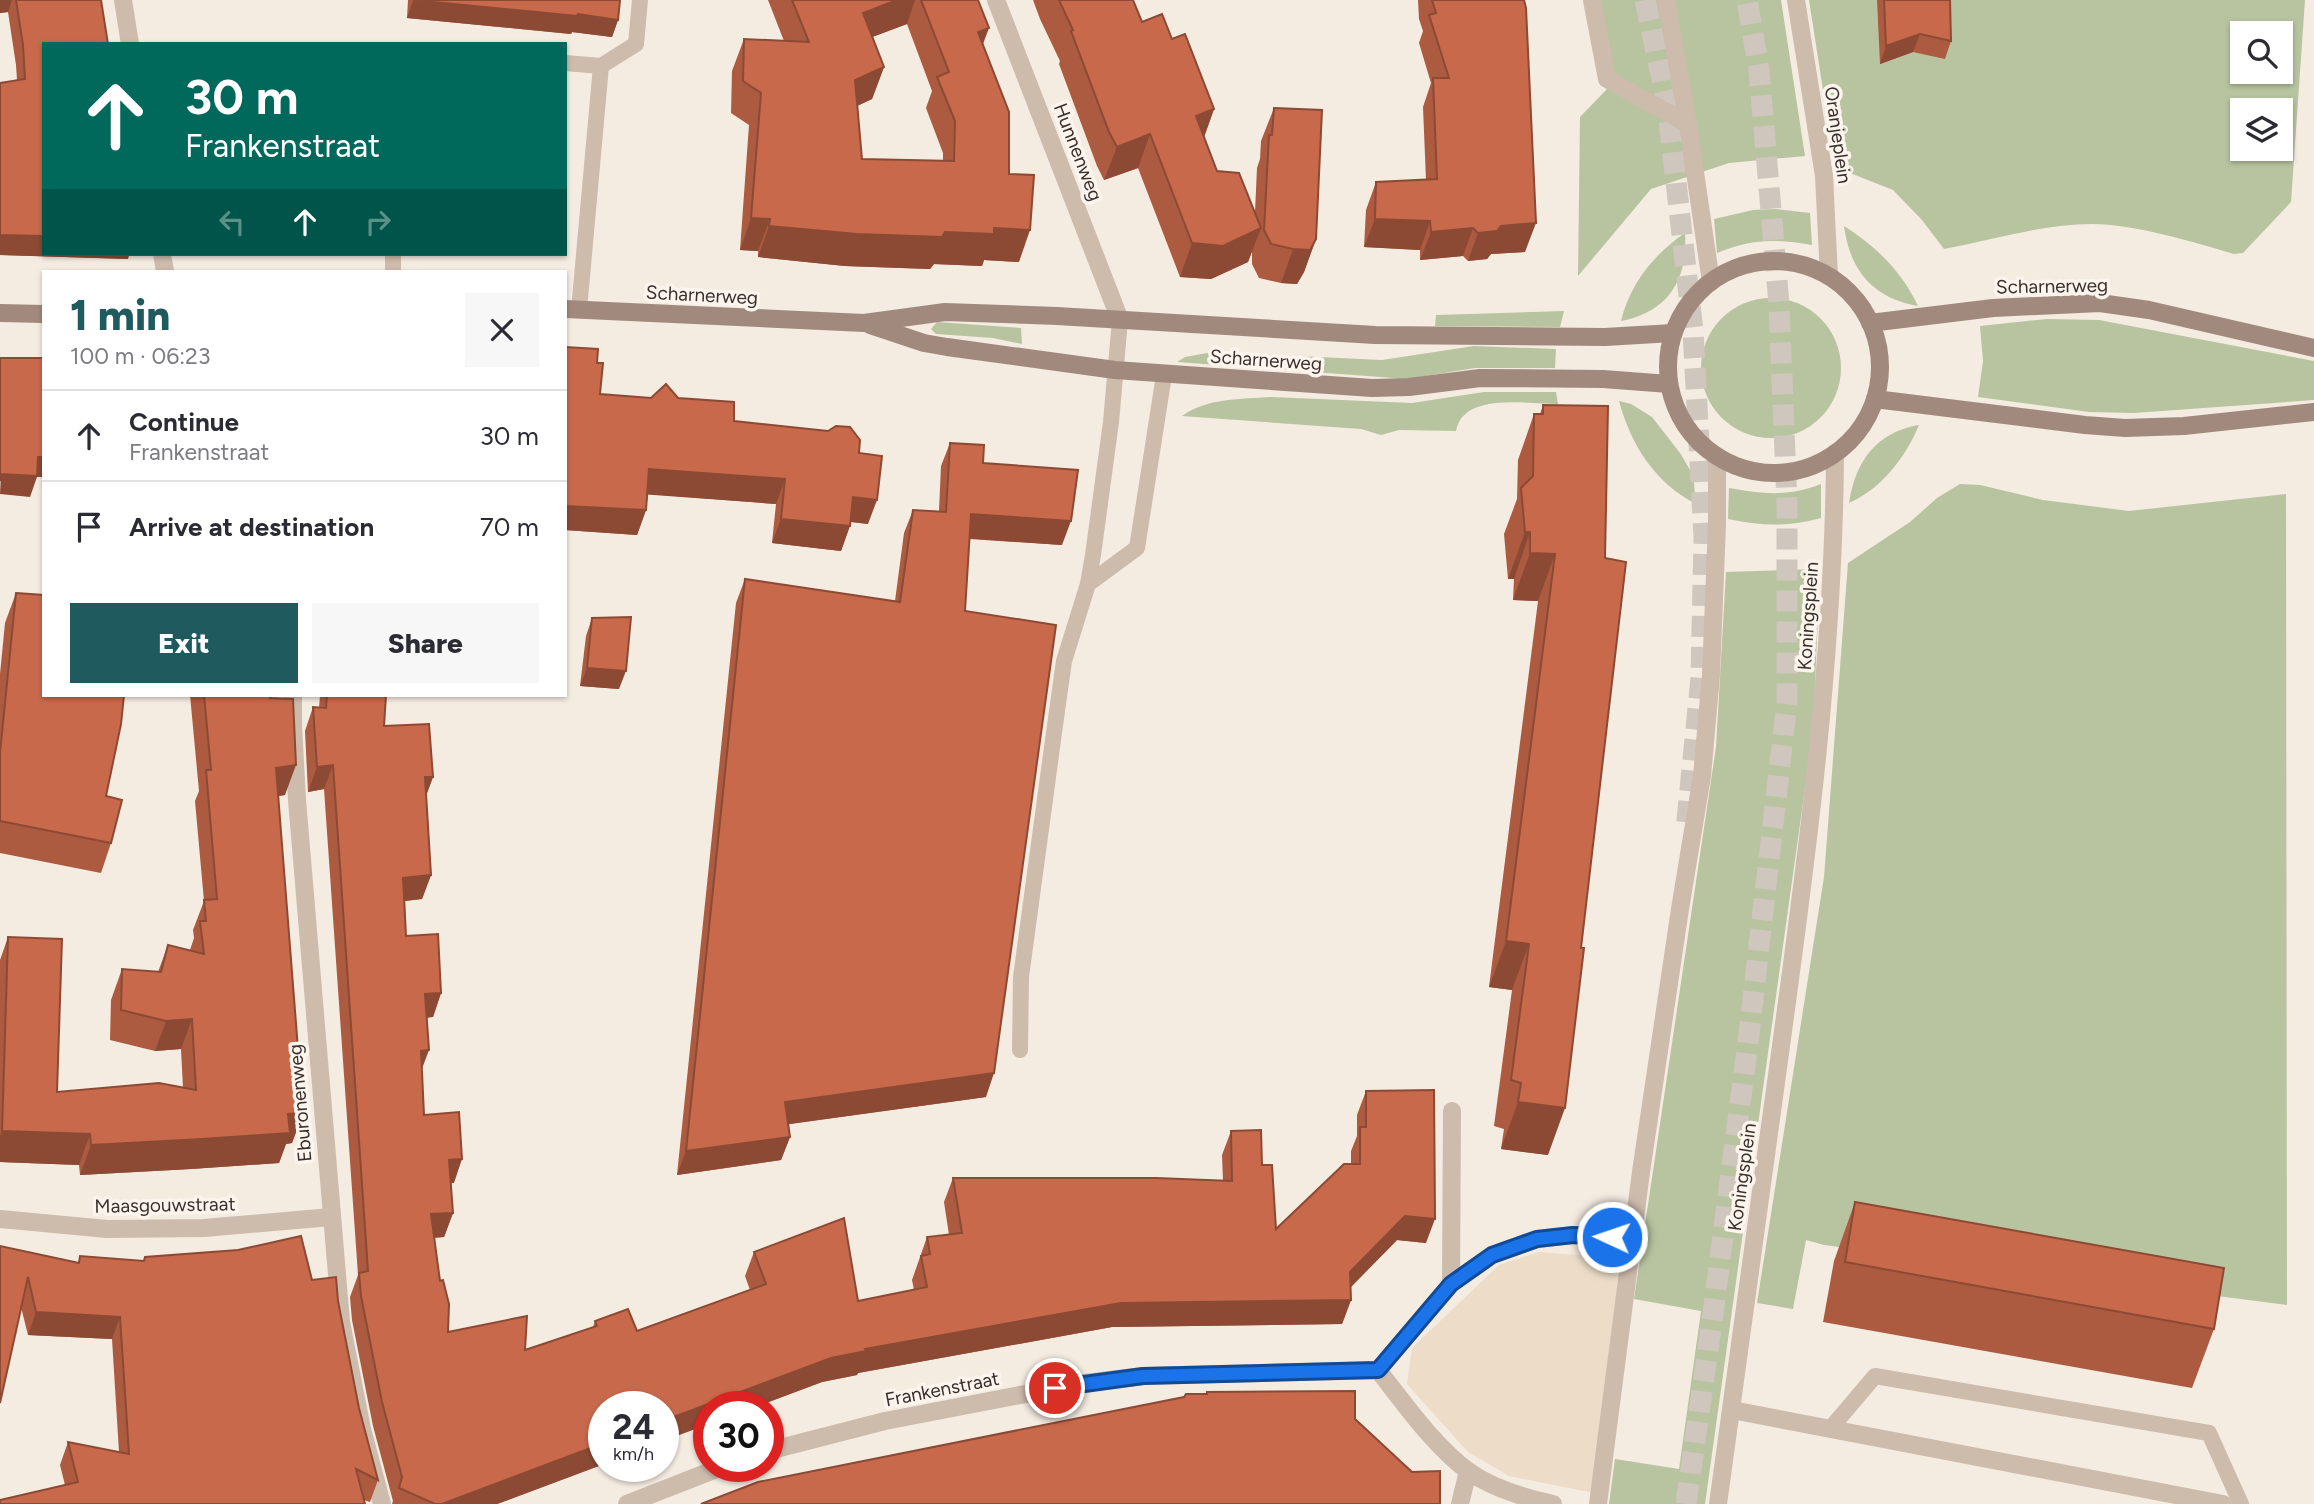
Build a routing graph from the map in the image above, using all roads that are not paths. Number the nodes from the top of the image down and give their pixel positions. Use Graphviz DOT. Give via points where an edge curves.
graph roads {
  1 [pos="123,0"];
  2 [pos="639,0"];
  3 [pos="996,0"];
  4 [pos="1592,0"];
  5 [pos="1666,0"];
  6 [pos="1796,0"];
  7 [pos="130,42"];
  8 [pos="567,62"];
  9 [pos="601,66"];
  10 [pos="1688,124"];
  11 [pos="1829,276"];
  12 [pos="1711,282"];
  13 [pos="572,309"];
  14 [pos="0,313"];
  15 [pos="42,314"];
  16 [pos="1120,320"];
  17 [pos="864,323"];
  18 [pos="1870,323"];
  19 [pos="1673,333"];
  20 [pos="2314,348"];
  21 [pos="1115,370"];
  22 [pos="1164,374"];
  23 [pos="1669,384"];
  24 [pos="1875,400"];
  25 [pos="2314,412"];
  26 [pos="1835,453"];
  27 [pos="1717,456"];
  28 [pos="1088,583"];
  29 [pos="293,697"];
  30 [pos="1020,1050"];
  31 [pos="1452,1111"];
  32 [pos="331,1217"];
  33 [pos="0,1219"];
  34 [pos="1632,1238"];
  35 [pos="1451,1284"];
  36 [pos="1378,1370"];
  37 [pos="1732,1410"];
  38 [pos="1830,1429"];
  39 [pos="784,1447"];
  40 [pos="1468,1471"];
  41 [pos="693,1478"];
  42 [pos="382,1504"];
  43 [pos="627,1504"];
  44 [pos="1460,1504"];
  45 [pos="1553,1504"];
  46 [pos="1598,1504"];
  47 [pos="1718,1504"];
  48 [pos="2223,1504"];
  49 [pos="2241,1504"];
  1 -- 7 [label="street"];
  2 -- 9 [label="lane" via="636,44"];
  3 -- 16 [label="street, Hunnenweg"];
  4 -- 10 [label="street" via="1607,79"];
  5 -- 10 [label="street"];
  6 -- 11 [label="street, Oranjeplein" via="1824,176"];
  8 -- 9 [label="lane"];
  9 -- 13 [label="lane, Scharnerweg"];
  10 -- 12 [label="street"];
  11 -- 12 [label="street" via="1796,263 1760,262"];
  11 -- 18 [label="street" via="1853,297"];
  12 -- 19 [label="street" via="1688,304"];
  13 -- 17 [label="street, Scharnerweg"];
  14 -- 15 [label="street"];
  16 -- 17 [label="street, Scharnerweg" via="944,312"];
  16 -- 19 [label="street, Scharnerweg" via="1375,335 1605,337"];
  16 -- 21 [label="lane"];
  17 -- 21 [label="street, Scharnerweg" via="947,347"];
  18 -- 20 [label="street, Scharnerweg" via="1993,308 2100,303"];
  18 -- 24 [label="street" via="1880,369"];
  19 -- 23 [label="street"];
  21 -- 22 [label="street, Scharnerweg"];
  21 -- 28 [label="lane"];
  22 -- 23 [label="street, Scharnerweg" via="1371,388 1480,378"];
  22 -- 28 [label="lane" via="1137,548"];
  23 -- 27 [label="street" via="1673,402 1690,432"];
  24 -- 25 [label="street" via="2125,428"];
  24 -- 26 [label="street" via="1863,424"];
  26 -- 27 [label="street" via="1807,467 1776,473 1745,469"];
  26 -- 37 [label="street, Koningsplein" via="1833,572 1820,743"];
  27 -- 34 [label="street" via="1711,676 1702,776"];
  28 -- 30 [label="lane" via="1062,674 1021,977"];
  29 -- 32 [label="street, Eburonenweg" via="297,800"];
  31 -- 35 [label="street"];
  32 -- 33 [label="street, Maasgouwstraat" via="204,1228 107,1229"];
  32 -- 42 [label="street, Eburonenweg" via="341,1322"];
  34 -- 35 [label="street" via="1573,1235 1537,1239 1492,1255"];
  34 -- 46 [label="street"];
  35 -- 36 [label="street"];
  36 -- 39 [label="street, Frankenstraat" via="1143,1376 1077,1384 884,1421"];
  36 -- 40 [label="street" via="1422,1427"];
  37 -- 38 [label="street"];
  37 -- 47 [label="street, Koningsplein"];
  38 -- 48 [label="street"];
  38 -- 49 [label="lane" via="1875,1376 2209,1433"];
  40 -- 44 [label="street"];
  40 -- 45 [label="street" via="1533,1500"];
  41 -- 43 [label="street"];
}
